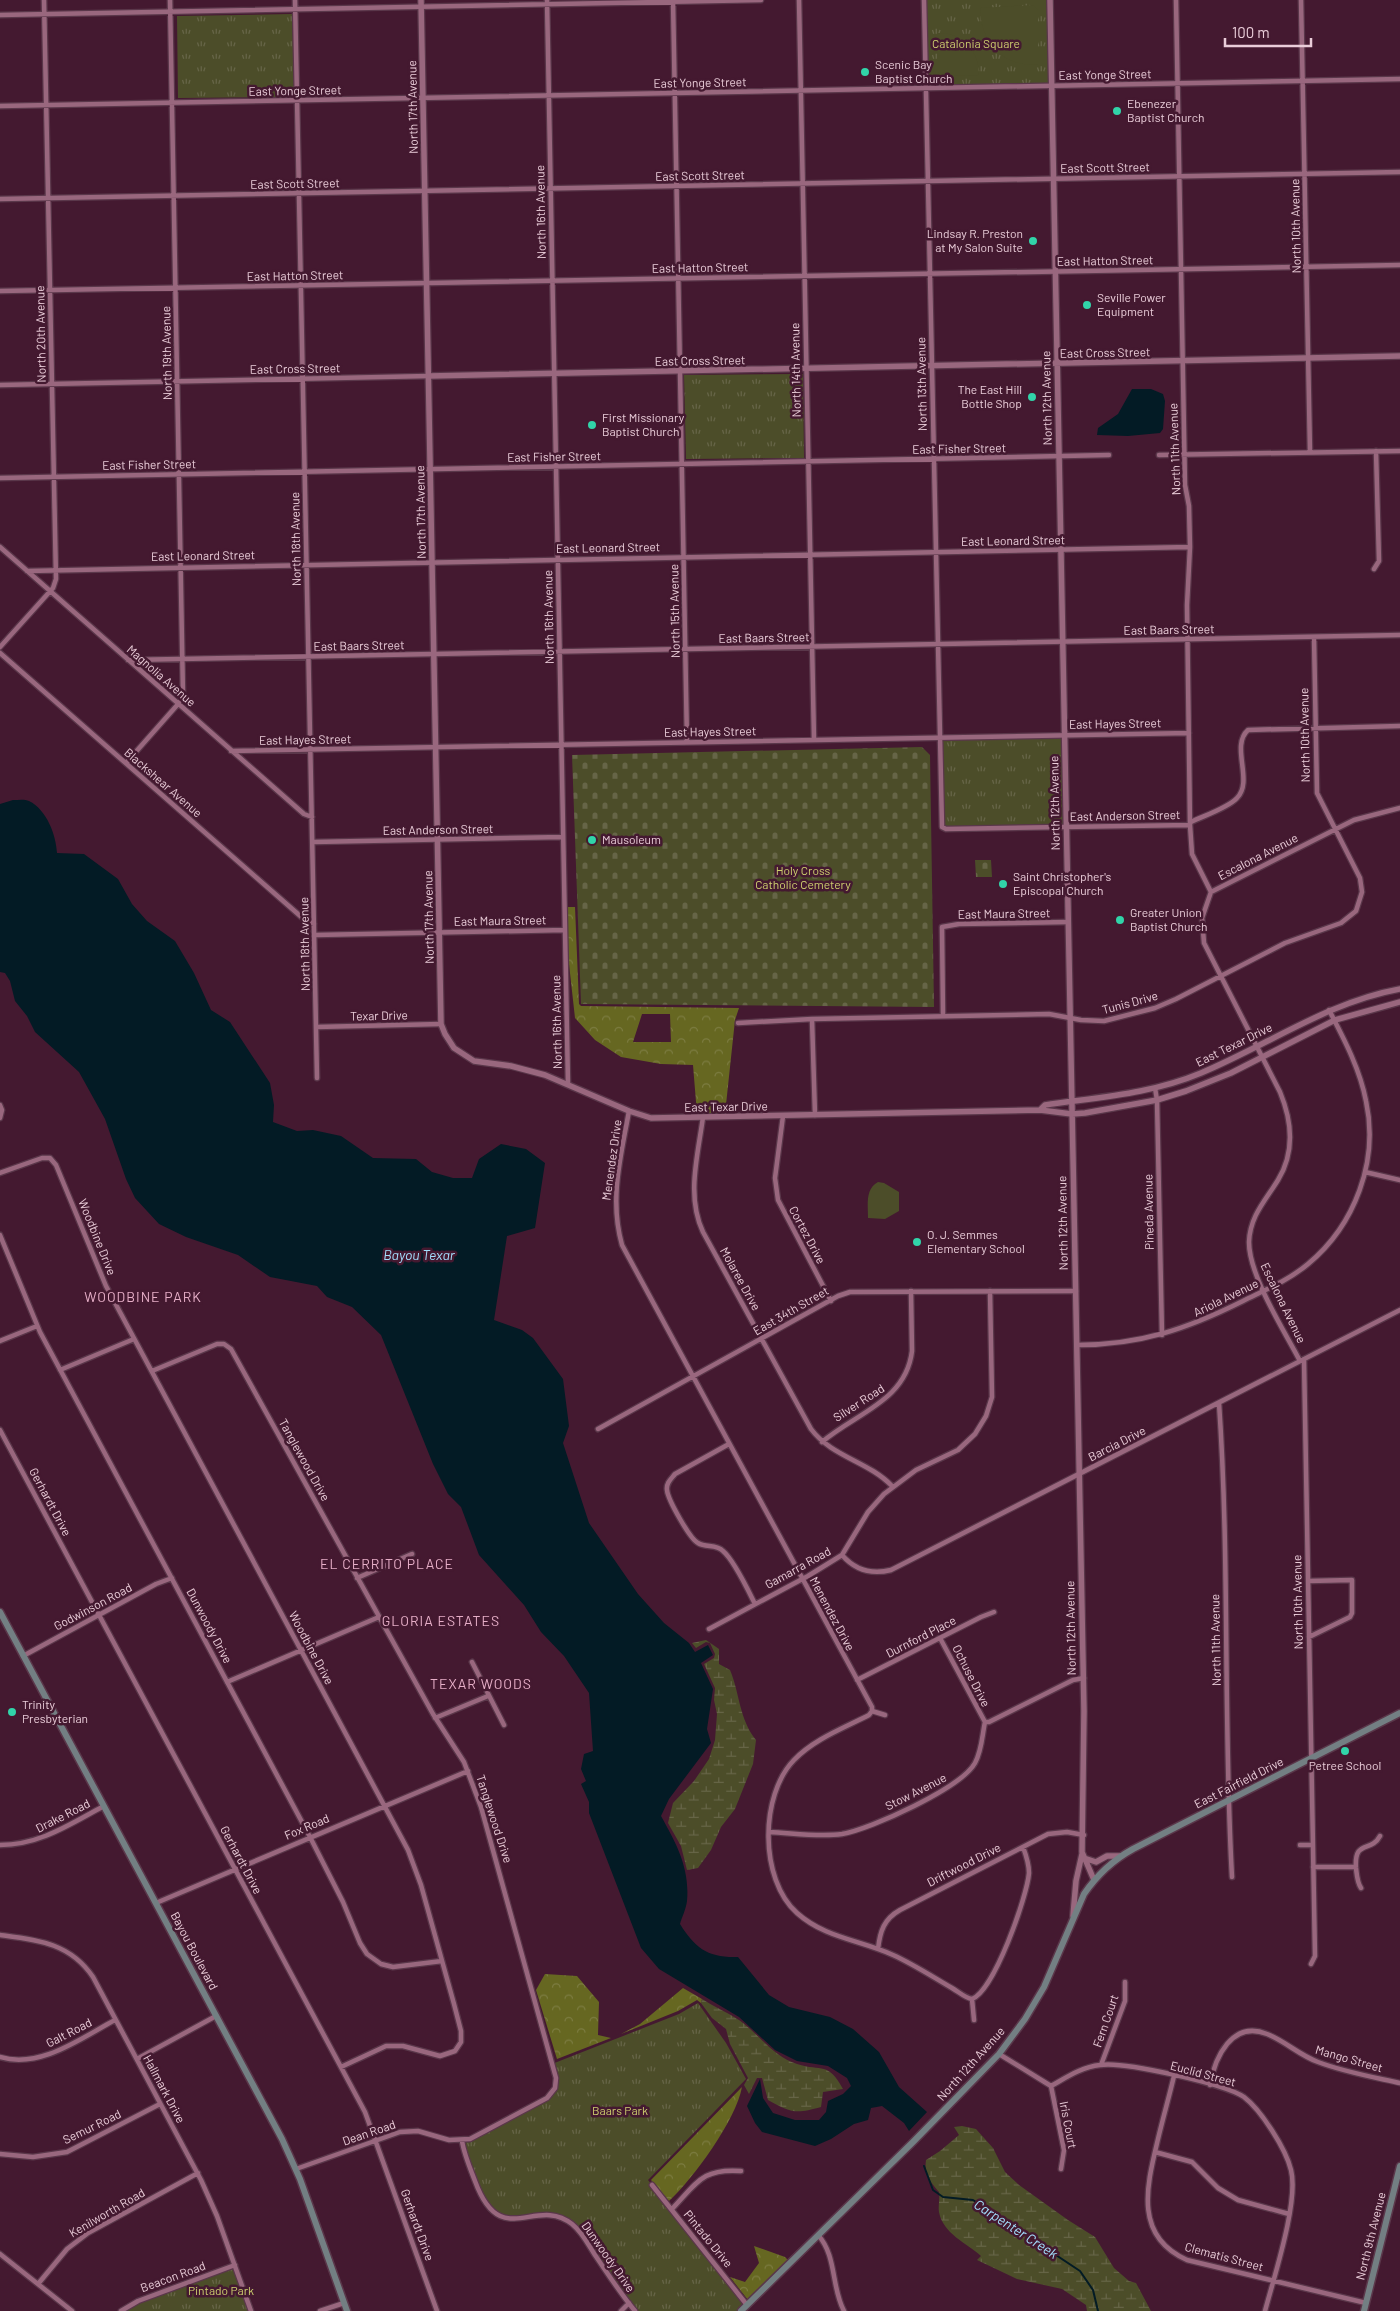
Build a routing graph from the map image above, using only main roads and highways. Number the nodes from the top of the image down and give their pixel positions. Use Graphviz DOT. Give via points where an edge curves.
graph roads {
  1 [pos="0,1612"];
  2 [pos="1400,1713"];
  3 [pos="1094,1880"];
  4 [pos="1400,2166"];
  5 [pos="347,2311"];
  6 [pos="741,2311"];
  7 [pos="1364,2311"];
  1 -- 5 [label="main road, Bayou Boulevard" via="278,2130 296,2169"];
  2 -- 3 [label="main road, East Fairfield Drive" via="1120,1856"];
  3 -- 6 [label="main road, North 12th Avenue" via="1084,1894 1044,1987 999,2054"];
  4 -- 7 [label="main road, North 9th Avenue"];
}
